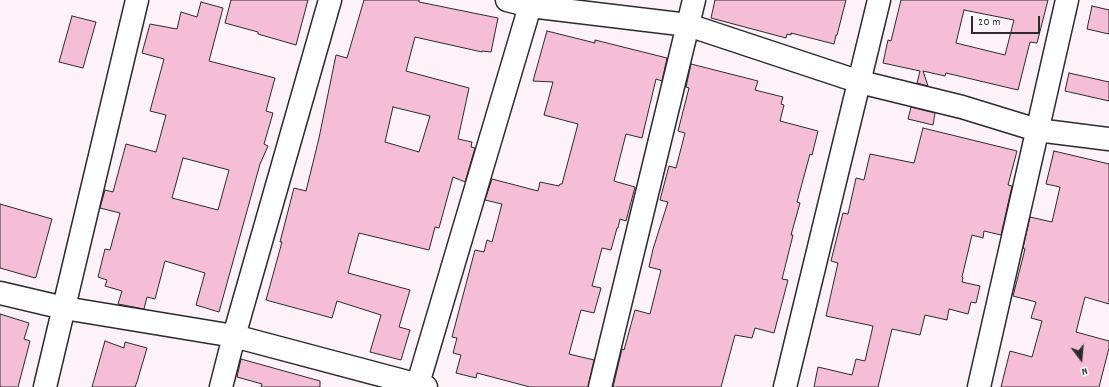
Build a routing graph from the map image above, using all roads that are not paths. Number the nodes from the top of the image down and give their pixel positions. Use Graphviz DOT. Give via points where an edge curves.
graph roads {
  1 [pos="137,0"];
  2 [pos="330,0"];
  3 [pos="507,0"];
  4 [pos="694,0"];
  5 [pos="879,0"];
  6 [pos="1067,0"];
  7 [pos="530,3"];
  8 [pos="688,25"];
  9 [pos="860,82"];
  10 [pos="1038,130"];
  11 [pos="1109,138"];
  12 [pos="0,293"];
  13 [pos="64,308"];
  14 [pos="234,336"];
  15 [pos="420,386"];
  16 [pos="45,387"];
  17 [pos="221,387"];
  18 [pos="600,387"];
  19 [pos="785,387"];
  20 [pos="980,387"];
  1 -- 13 [label="street"];
  2 -- 14 [label="street"];
  3 -- 7 [label="street"];
  4 -- 8 [label="street"];
  5 -- 9 [label="street"];
  6 -- 10 [label="street"];
  7 -- 8 [label="street"];
  7 -- 15 [label="street"];
  8 -- 9 [label="street"];
  8 -- 18 [label="street"];
  9 -- 10 [label="street" via="962,107"];
  9 -- 19 [label="street"];
  10 -- 11 [label="street"];
  10 -- 20 [label="street"];
  12 -- 13 [label="street"];
  13 -- 14 [label="street"];
  13 -- 16 [label="street"];
  14 -- 15 [label="street"];
  14 -- 17 [label="street"];
}
